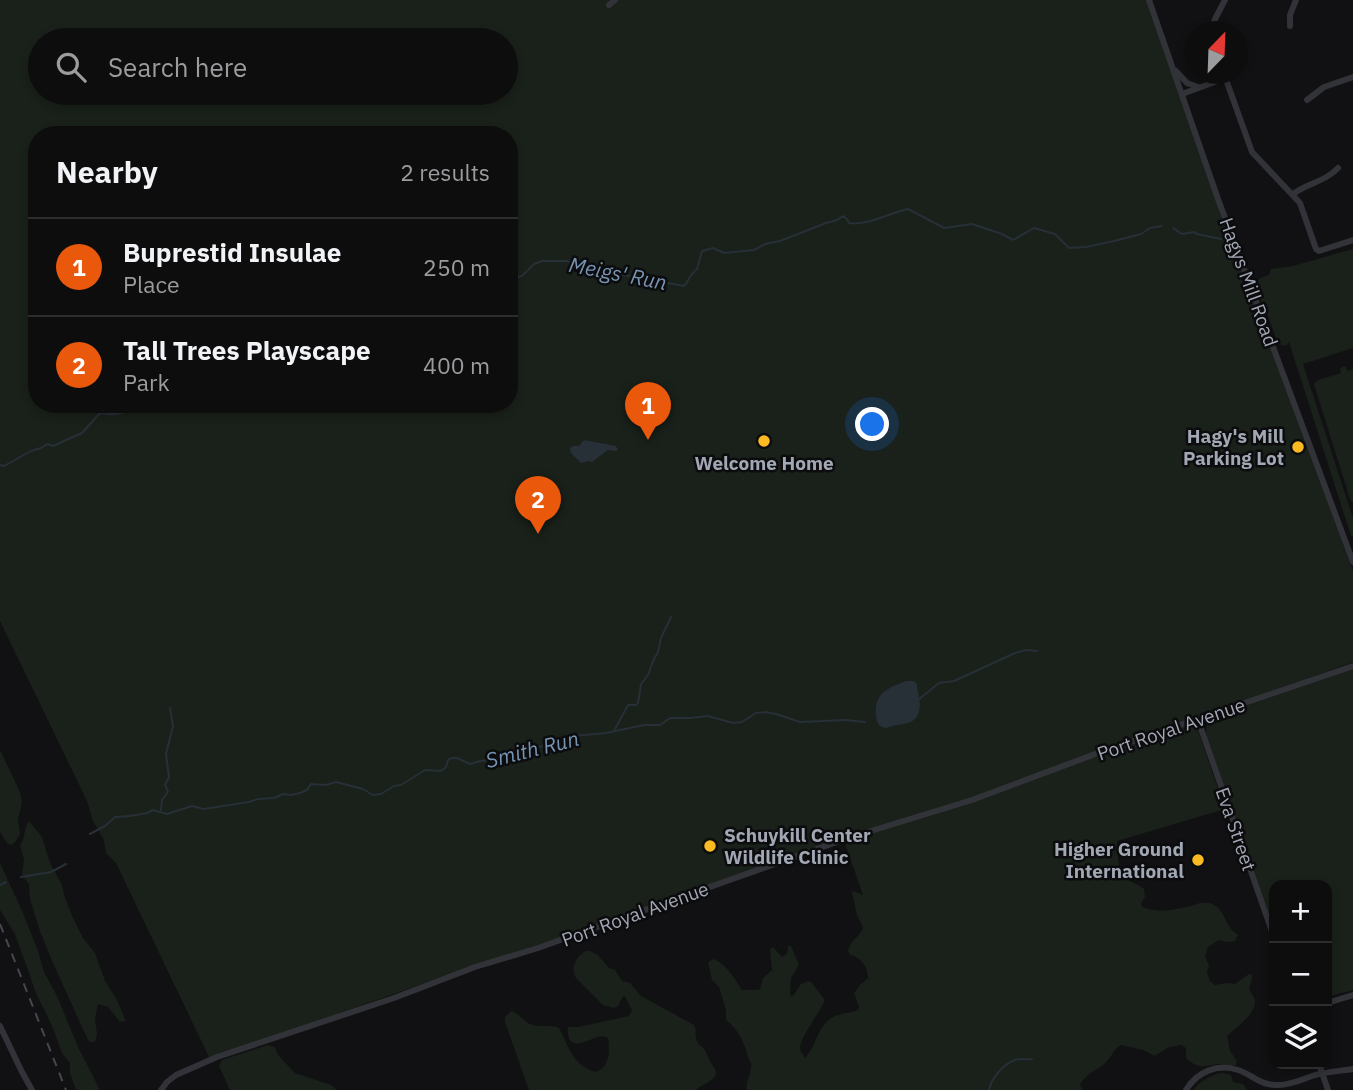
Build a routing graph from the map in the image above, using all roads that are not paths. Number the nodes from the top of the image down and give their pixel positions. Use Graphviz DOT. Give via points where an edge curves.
graph roads {
  1 [pos="1149,0"];
  2 [pos="1225,0"];
  3 [pos="1296,0"];
  4 [pos="1215,21"];
  5 [pos="1290,26"];
  6 [pos="1173,69"];
  7 [pos="1353,77"];
  8 [pos="1208,84"];
  9 [pos="1228,84"];
  10 [pos="1199,88"];
  11 [pos="1182,94"];
  12 [pos="1307,100"];
  13 [pos="1338,168"];
  14 [pos="1293,194"];
  15 [pos="1353,240"];
  16 [pos="1353,562"];
  17 [pos="1353,666"];
  18 [pos="1198,720"];
  19 [pos="1269,923"];
  20 [pos="1353,995"];
  21 [pos="1332,1001"];
  22 [pos="0,1026"];
  23 [pos="1321,1069"];
  24 [pos="1353,1069"];
  25 [pos="1323,1074"];
  26 [pos="32,1090"];
  27 [pos="161,1090"];
  28 [pos="1186,1090"];
  29 [pos="1328,1090"];
  1 -- 6 [label="street, Hagys Mill Road"];
  2 -- 4 [label="street"];
  3 -- 5 [label="street"];
  6 -- 10 [label="street"];
  6 -- 11 [label="street, Hagys Mill Road"];
  7 -- 12 [label="street" via="1324,87"];
  8 -- 10 [label="street"];
  9 -- 14 [label="street" via="1252,152"];
  10 -- 11 [label="street"];
  11 -- 16 [label="street, Hagys Mill Road"];
  13 -- 14 [label="street"];
  14 -- 15 [label="street" via="1318,250"];
  17 -- 18 [label="street, Port Royal Avenue"];
  18 -- 19 [label="street, Eva Street"];
  18 -- 27 [label="street, Port Royal Avenue" via="217,1057 176,1075"];
  20 -- 21 [label="street"];
  22 -- 26 [label="street"];
  23 -- 25 [label="street"];
  24 -- 25 [label="street"];
  25 -- 28 [label="street" via="1270,1085 1238,1070 1221,1068 1202,1073"];
  25 -- 29 [label="street"];
}
